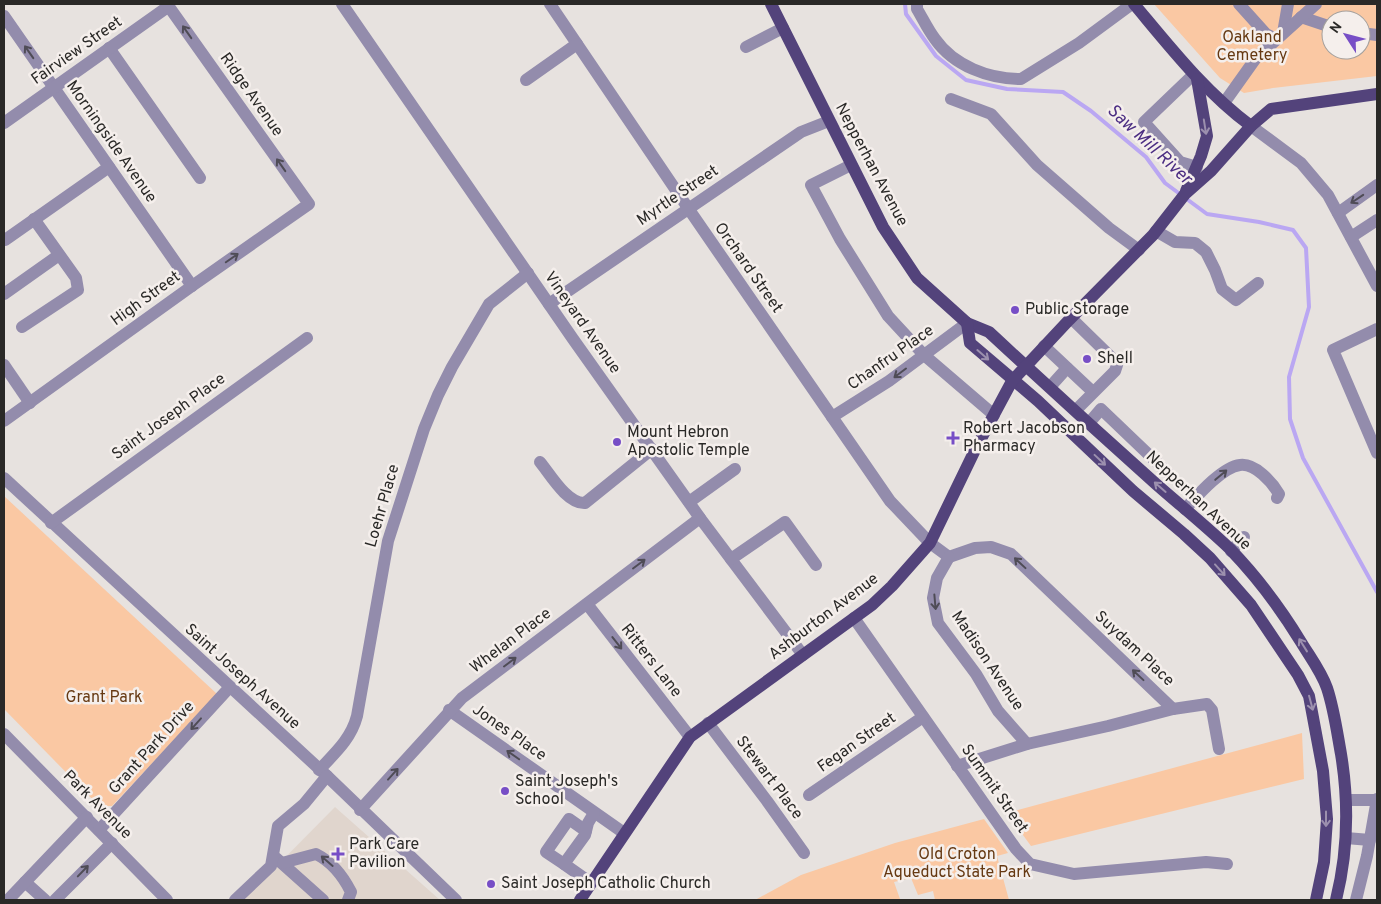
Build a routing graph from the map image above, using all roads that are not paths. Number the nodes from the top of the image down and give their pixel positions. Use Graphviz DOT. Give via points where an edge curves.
graph roads {
  1 [pos="342,4"];
  2 [pos="550,4"];
  3 [pos="771,4"];
  4 [pos="917,4"];
  5 [pos="1133,4"];
  6 [pos="1239,4"];
  7 [pos="1288,4"];
  8 [pos="1316,4"];
  9 [pos="168,5"];
  10 [pos="4,16"];
  11 [pos="1301,17"];
  12 [pos="1321,24"];
  13 [pos="782,28"];
  14 [pos="1279,36"];
  15 [pos="577,44"];
  16 [pos="746,47"];
  17 [pos="109,48"];
  18 [pos="1195,77"];
  19 [pos="526,80"];
  20 [pos="54,88"];
  21 [pos="1377,94"];
  22 [pos="951,99"];
  23 [pos="1224,104"];
  24 [pos="829,121"];
  25 [pos="4,123"];
  26 [pos="1251,126"];
  27 [pos="851,165"];
  28 [pos="109,167"];
  29 [pos="1196,167"];
  30 [pos="200,178"];
  31 [pos="1377,185"];
  32 [pos="1185,194"];
  33 [pos="309,204"];
  34 [pos="688,208"];
  35 [pos="1338,213"];
  36 [pos="34,219"];
  37 [pos="1377,220"];
  38 [pos="1156,231"];
  39 [pos="1351,237"];
  40 [pos="5,240"];
  41 [pos="1139,250"];
  42 [pos="59,255"];
  43 [pos="528,273"];
  44 [pos="1258,283"];
  45 [pos="192,286"];
  46 [pos="1377,286"];
  47 [pos="4,294"];
  48 [pos="549,304"];
  49 [pos="1071,318"];
  50 [pos="967,323"];
  51 [pos="22,327"];
  52 [pos="1377,329"];
  53 [pos="307,338"];
  54 [pos="1044,346"];
  55 [pos="924,355"];
  56 [pos="4,364"];
  57 [pos="1026,366"];
  58 [pos="1067,368"];
  59 [pos="1012,381"];
  60 [pos="1050,387"];
  61 [pos="1093,392"];
  62 [pos="30,403"];
  63 [pos="1076,410"];
  64 [pos="994,415"];
  65 [pos="832,417"];
  66 [pos="4,421"];
  67 [pos="1089,423"];
  68 [pos="652,449"];
  69 [pos="1377,453"];
  70 [pos="540,462"];
  71 [pos="736,469"];
  72 [pos="1169,474"];
  73 [pos="4,478"];
  74 [pos="1277,498"];
  75 [pos="688,502"];
  76 [pos="1185,509"];
  77 [pos="700,518"];
  78 [pos="51,523"];
  79 [pos="1244,537"];
  80 [pos="930,543"];
  81 [pos="1231,551"];
  82 [pos="949,556"];
  83 [pos="731,559"];
  84 [pos="816,565"];
  85 [pos="587,604"];
  86 [pos="854,618"];
  87 [pos="803,655"];
  88 [pos="229,688"];
  89 [pos="1173,709"];
  90 [pos="449,710"];
  91 [pos="923,717"];
  92 [pos="708,724"];
  93 [pos="4,734"];
  94 [pos="690,737"];
  95 [pos="1027,744"];
  96 [pos="1219,749"];
  97 [pos="957,766"];
  98 [pos="323,773"];
  99 [pos="809,796"];
  100 [pos="1346,800"];
  101 [pos="1377,800"];
  102 [pos="360,810"];
  103 [pos="594,813"];
  104 [pos="87,817"];
  105 [pos="99,830"];
  106 [pos="586,831"];
  107 [pos="624,833"];
  108 [pos="1346,838"];
  109 [pos="1370,840"];
  110 [pos="112,843"];
  111 [pos="804,853"];
  112 [pos="277,859"];
  113 [pos="564,864"];
  114 [pos="1227,864"];
  115 [pos="1341,881"];
  116 [pos="25,882"];
  117 [pos="591,883"];
  118 [pos="1360,884"];
  119 [pos="8,900"];
  120 [pos="45,900"];
  121 [pos="55,900"];
  122 [pos="167,900"];
  123 [pos="235,900"];
  124 [pos="323,900"];
  125 [pos="348,900"];
  126 [pos="456,900"];
  127 [pos="580,900"];
  128 [pos="1316,900"];
  129 [pos="1336,900"];
  130 [pos="1356,900"];
  1 -- 43 [label="street, Vineyard Avenue"];
  2 -- 15 [label="street, Orchard Street"];
  3 -- 13 [label="main road, Nepperhan Avenue"];
  4 -- 5 [label="street" via="936,41 961,63 984,74 1021,79"];
  5 -- 18 [label="main road"];
  6 -- 14 [label="street" via="1266,34"];
  7 -- 14 [label="street"];
  8 -- 11 [label="street"];
  9 -- 17 [label="street, Fairview Street"];
  33 -- 9 [label="street, Ridge Avenue, one-way"];
  20 -- 10 [label="street, Morningside Avenue, one-way"];
  11 -- 12 [label="street"];
  11 -- 14 [label="street"];
  13 -- 16 [label="street"];
  13 -- 24 [label="main road, Nepperhan Avenue"];
  14 -- 23 [label="street" via="1256,58"];
  15 -- 19 [label="street"];
  15 -- 34 [label="street, Orchard Street"];
  17 -- 20 [label="street, Fairview Street"];
  17 -- 30 [label="street"];
  18 -- 23 [label="main road"];
  18 -- 29 [label="main road, one-way" via="1207,136"];
  18 -- 29 [label="street" via="1144,122 1180,162"];
  20 -- 25 [label="street, Fairview Street"];
  20 -- 28 [label="street, Morningside Avenue"];
  21 -- 26 [label="main road, Ashburton Avenue" via="1272,109"];
  22 -- 41 [label="street" via="991,114 1037,165"];
  23 -- 26 [label="main road"];
  24 -- 27 [label="main road, Nepperhan Avenue"];
  24 -- 34 [label="street, Myrtle Street" via="801,132"];
  26 -- 32 [label="main road, Ashburton Avenue" via="1211,171"];
  26 -- 35 [label="street" via="1301,163 1328,194"];
  27 -- 50 [label="main road, Nepperhan Avenue" via="883,227 917,278"];
  27 -- 55 [label="street" via="811,185 888,316"];
  28 -- 36 [label="street"];
  28 -- 45 [label="street, Morningside Avenue"];
  29 -- 32 [label="main road"];
  31 -- 35 [label="street, one-way"];
  32 -- 38 [label="main road, Ashburton Avenue"];
  45 -- 33 [label="street, High Street, one-way"];
  34 -- 48 [label="street, Myrtle Street"];
  34 -- 65 [label="street, Orchard Street"];
  35 -- 39 [label="street"];
  36 -- 40 [label="street"];
  36 -- 42 [label="street"];
  37 -- 39 [label="street"];
  38 -- 41 [label="main road, Ashburton Avenue"];
  38 -- 44 [label="street" via="1175,242 1195,243 1206,252 1222,289 1236,300"];
  39 -- 46 [label="street"];
  41 -- 49 [label="main road, Ashburton Avenue"];
  42 -- 47 [label="street"];
  42 -- 51 [label="street" via="76,278 78,290"];
  43 -- 48 [label="street, Vineyard Avenue"];
  43 -- 98 [label="street, Loehr Place" via="488,304 434,404 388,541 358,716 354,729"];
  45 -- 62 [label="street, High Street"];
  48 -- 68 [label="street, Vineyard Avenue"];
  49 -- 54 [label="main road, Ashburton Avenue"];
  49 -- 61 [label="street" via="1115,361 1114,371"];
  50 -- 55 [label="street, Chanfru Place"];
  50 -- 57 [label="main road, Nepperhan Avenue" via="989,332"];
  50 -- 59 [label="main road, Nepperhan Avenue, one-way" via="970,343"];
  52 -- 69 [label="street" via="1333,350"];
  53 -- 78 [label="street, Saint Joseph Place"];
  54 -- 57 [label="main road, Ashburton Avenue"];
  54 -- 58 [label="street"];
  55 -- 64 [label="street"];
  55 -- 65 [label="street, Chanfru Place, one-way" via="890,381"];
  56 -- 62 [label="street"];
  57 -- 59 [label="main road, Ashburton Avenue"];
  57 -- 60 [label="main road, Nepperhan Avenue"];
  58 -- 60 [label="street"];
  58 -- 61 [label="street"];
  59 -- 64 [label="main road, Ashburton Avenue"];
  59 -- 128 [label="main road, Nepperhan Avenue, one-way" via="1210,558 1251,605 1298,675 1309,696 1315,721 1327,819 1324,862"];
  60 -- 63 [label="main road, Nepperhan Avenue"];
  61 -- 63 [label="street"];
  62 -- 66 [label="street, High Street"];
  63 -- 67 [label="main road, Nepperhan Avenue"];
  64 -- 80 [label="main road, Ashburton Avenue"];
  65 -- 80 [label="street, Orchard Street" via="890,501"];
  67 -- 72 [label="street" via="1101,410"];
  76 -- 67 [label="main road, Nepperhan Avenue, one-way"];
  68 -- 70 [label="street" via="579,504 572,501"];
  68 -- 75 [label="street, Vineyard Avenue"];
  71 -- 75 [label="street"];
  73 -- 78 [label="street, Saint Joseph Avenue"];
  76 -- 74 [label="street, one-way" via="1228,469 1241,464 1257,470 1273,483 1279,494"];
  75 -- 77 [label="street, Vineyard Avenue"];
  76 -- 81 [label="main road, Nepperhan Avenue"];
  77 -- 83 [label="street, Vineyard Avenue"];
  85 -- 77 [label="street, Whelan Place, one-way"];
  78 -- 88 [label="street, Saint Joseph Avenue"];
  79 -- 81 [label="street"];
  80 -- 82 [label="street"];
  80 -- 86 [label="main road, Ashburton Avenue" via="892,586"];
  100 -- 81 [label="main road, Nepperhan Avenue, one-way" via="1343,767 1326,686 1269,595"];
  89 -- 82 [label="street, Suydam Place, one-way" via="1011,554 991,547"];
  82 -- 95 [label="street, Madison Avenue, one-way" via="937,578 933,598 938,623 976,674 998,711"];
  83 -- 84 [label="street" via="785,522"];
  83 -- 87 [label="street, Vineyard Avenue"];
  90 -- 85 [label="street, Whelan Place, one-way"];
  85 -- 94 [label="street, Ritters Lane, one-way"];
  86 -- 87 [label="main road, Ashburton Avenue"];
  86 -- 91 [label="street, Summit Street"];
  87 -- 92 [label="main road, Ashburton Avenue"];
  88 -- 98 [label="street, Saint Joseph Avenue"];
  88 -- 105 [label="street, Grant Park Drive, one-way"];
  89 -- 95 [label="street, Suydam Place"];
  89 -- 96 [label="street" via="1207,704 1212,710"];
  102 -- 90 [label="street, Whelan Place, one-way"];
  103 -- 90 [label="street, Jones Place, one-way"];
  91 -- 97 [label="street, Summit Street"];
  91 -- 99 [label="street, Fegan Street"];
  92 -- 94 [label="main road, Ashburton Avenue"];
  92 -- 111 [label="street, Stewart Place"];
  93 -- 104 [label="street, Park Avenue"];
  94 -- 107 [label="main road, Ashburton Avenue"];
  95 -- 97 [label="street, Suydam Place"];
  97 -- 114 [label="street, Summit Street" via="1030,864 1074,874 1206,862"];
  98 -- 102 [label="street, Saint Joseph Avenue"];
  98 -- 112 [label="street, Loehr Place" via="304,804 278,826"];
  100 -- 101 [label="street"];
  100 -- 108 [label="main road, Nepperhan Avenue"];
  101 -- 109 [label="street"];
  102 -- 126 [label="street, Saint Joseph Avenue"];
  103 -- 106 [label="street"];
  103 -- 107 [label="street, Jones Place"];
  104 -- 105 [label="street, Park Avenue"];
  104 -- 116 [label="street"];
  105 -- 110 [label="street, Park Avenue"];
  106 -- 113 [label="street"];
  106 -- 113 [label="street" via="569,819 546,852"];
  107 -- 117 [label="main road, Ashburton Avenue"];
  108 -- 109 [label="street"];
  108 -- 115 [label="main road, Nepperhan Avenue"];
  109 -- 118 [label="street"];
  121 -- 110 [label="street, one-way"];
  110 -- 122 [label="street, Park Avenue"];
  112 -- 123 [label="street"];
  112 -- 124 [label="street"];
  125 -- 112 [label="street, one-way" via="351,892 344,877 323,857 316,854"];
  113 -- 117 [label="street"];
  115 -- 118 [label="street"];
  115 -- 129 [label="main road, Nepperhan Avenue"];
  116 -- 119 [label="street"];
  116 -- 120 [label="street"];
  117 -- 127 [label="main road, Ashburton Avenue"];
  118 -- 130 [label="street"];
}
